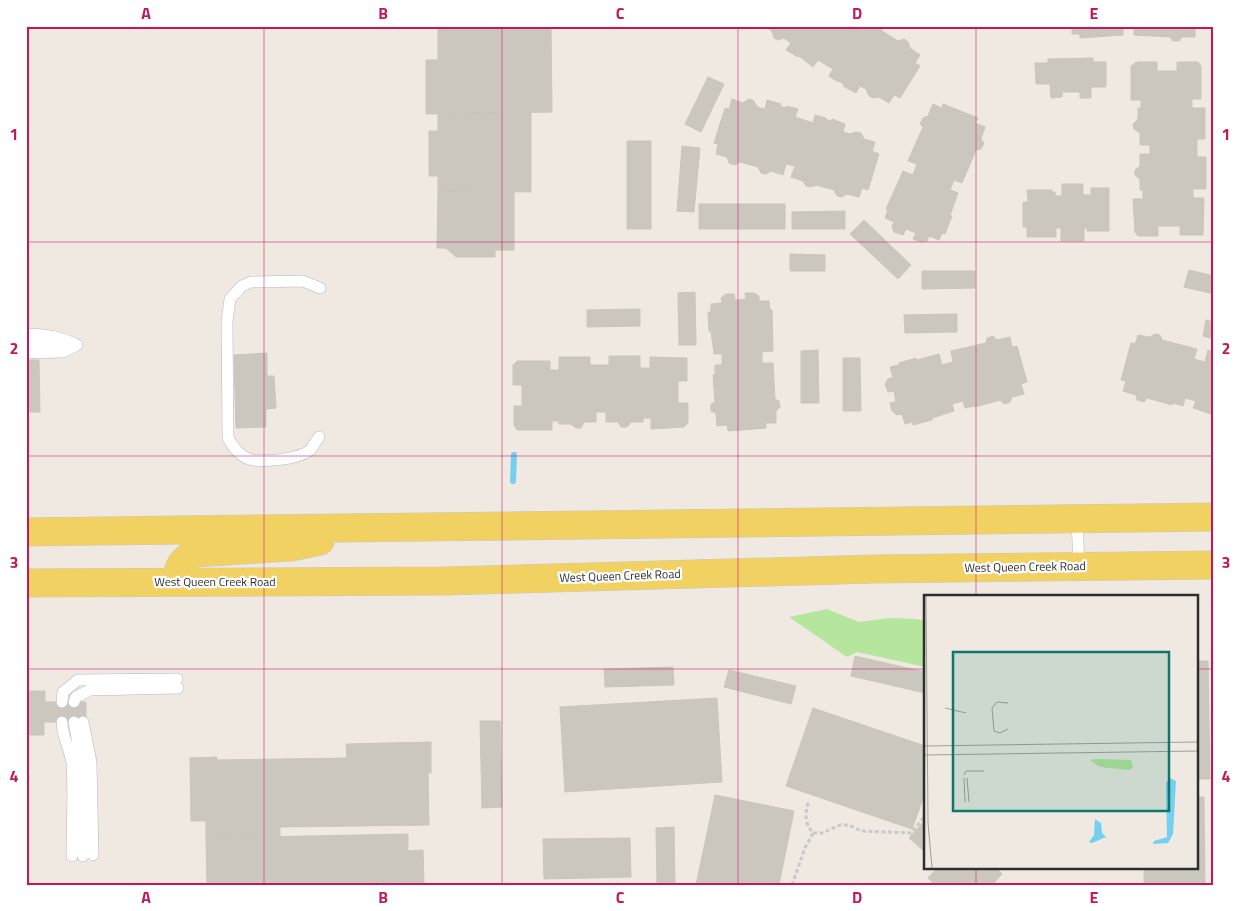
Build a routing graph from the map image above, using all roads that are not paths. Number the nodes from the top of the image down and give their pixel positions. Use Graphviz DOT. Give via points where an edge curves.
graph roads {
  1 [pos="320,288"];
  2 [pos="26,334"];
  3 [pos="26,345"];
  4 [pos="77,346"];
  5 [pos="26,353"];
  6 [pos="319,437"];
  7 [pos="1214,517"];
  8 [pos="1077,518"];
  9 [pos="390,527"];
  10 [pos="26,532"];
  11 [pos="1214,565"];
  12 [pos="1079,566"];
  13 [pos="175,582"];
  14 [pos="26,583"];
  15 [pos="62,702"];
  16 [pos="79,702"];
  17 [pos="73,722"];
  1 -- 6 [label="lane" via="303,281 251,282 242,286 230,300 227,321 228,438 235,450 249,459 298,456 309,451"];
  2 -- 4 [label="lane" via="45,334"];
  3 -- 4 [label="lane"];
  4 -- 5 [label="lane" via="63,352"];
  7 -- 8 [label="main road"];
  8 -- 9 [label="main road"];
  8 -- 12 [label="lane"];
  9 -- 10 [label="main road"];
  9 -- 13 [label="main road" via="291,547 194,553 179,566"];
  11 -- 12 [label="main road, West Queen Creek Road"];
  12 -- 13 [label="main road, West Queen Creek Road" via="445,580"];
  13 -- 14 [label="main road, West Queen Creek Road"];
  15 -- 16 [label="lane" via="63,692 78,680 178,684 90,690 76,697"];
  17 -- 17 [label="lane" via="62,729 72,763 83,856 91,762"];
}
